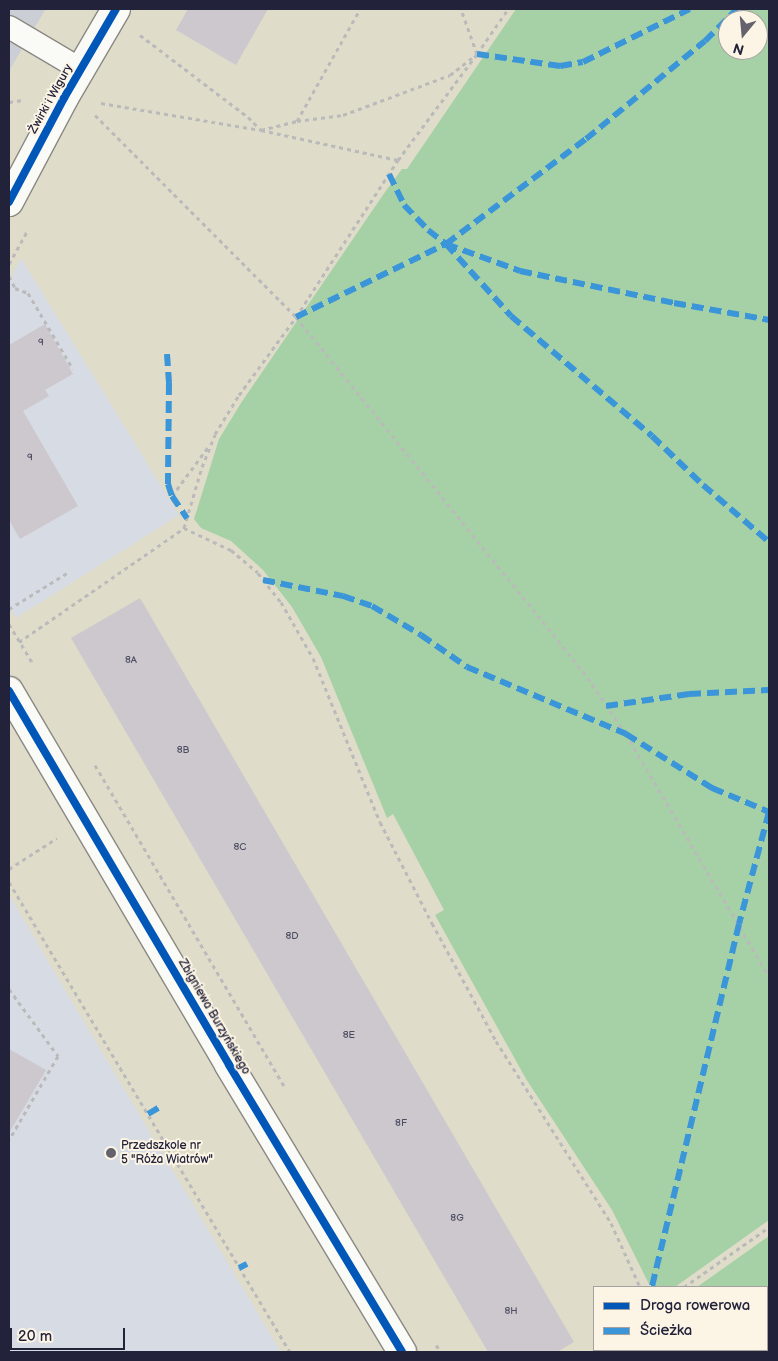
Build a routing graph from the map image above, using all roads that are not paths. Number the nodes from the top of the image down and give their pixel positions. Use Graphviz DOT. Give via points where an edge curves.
graph roads {
  1 [pos="116,9"];
  2 [pos="9,27"];
  3 [pos="80,69"];
  4 [pos="9,202"];
  5 [pos="9,691"];
  6 [pos="402,1352"];
  1 -- 3 [label="street, Żwirki i Wigury"];
  2 -- 3 [label="lane"];
  3 -- 4 [label="street, Żwirki i Wigury"];
  5 -- 6 [label="street, Zbigniewa Burzyńskiego" via="228,1065"];
}
